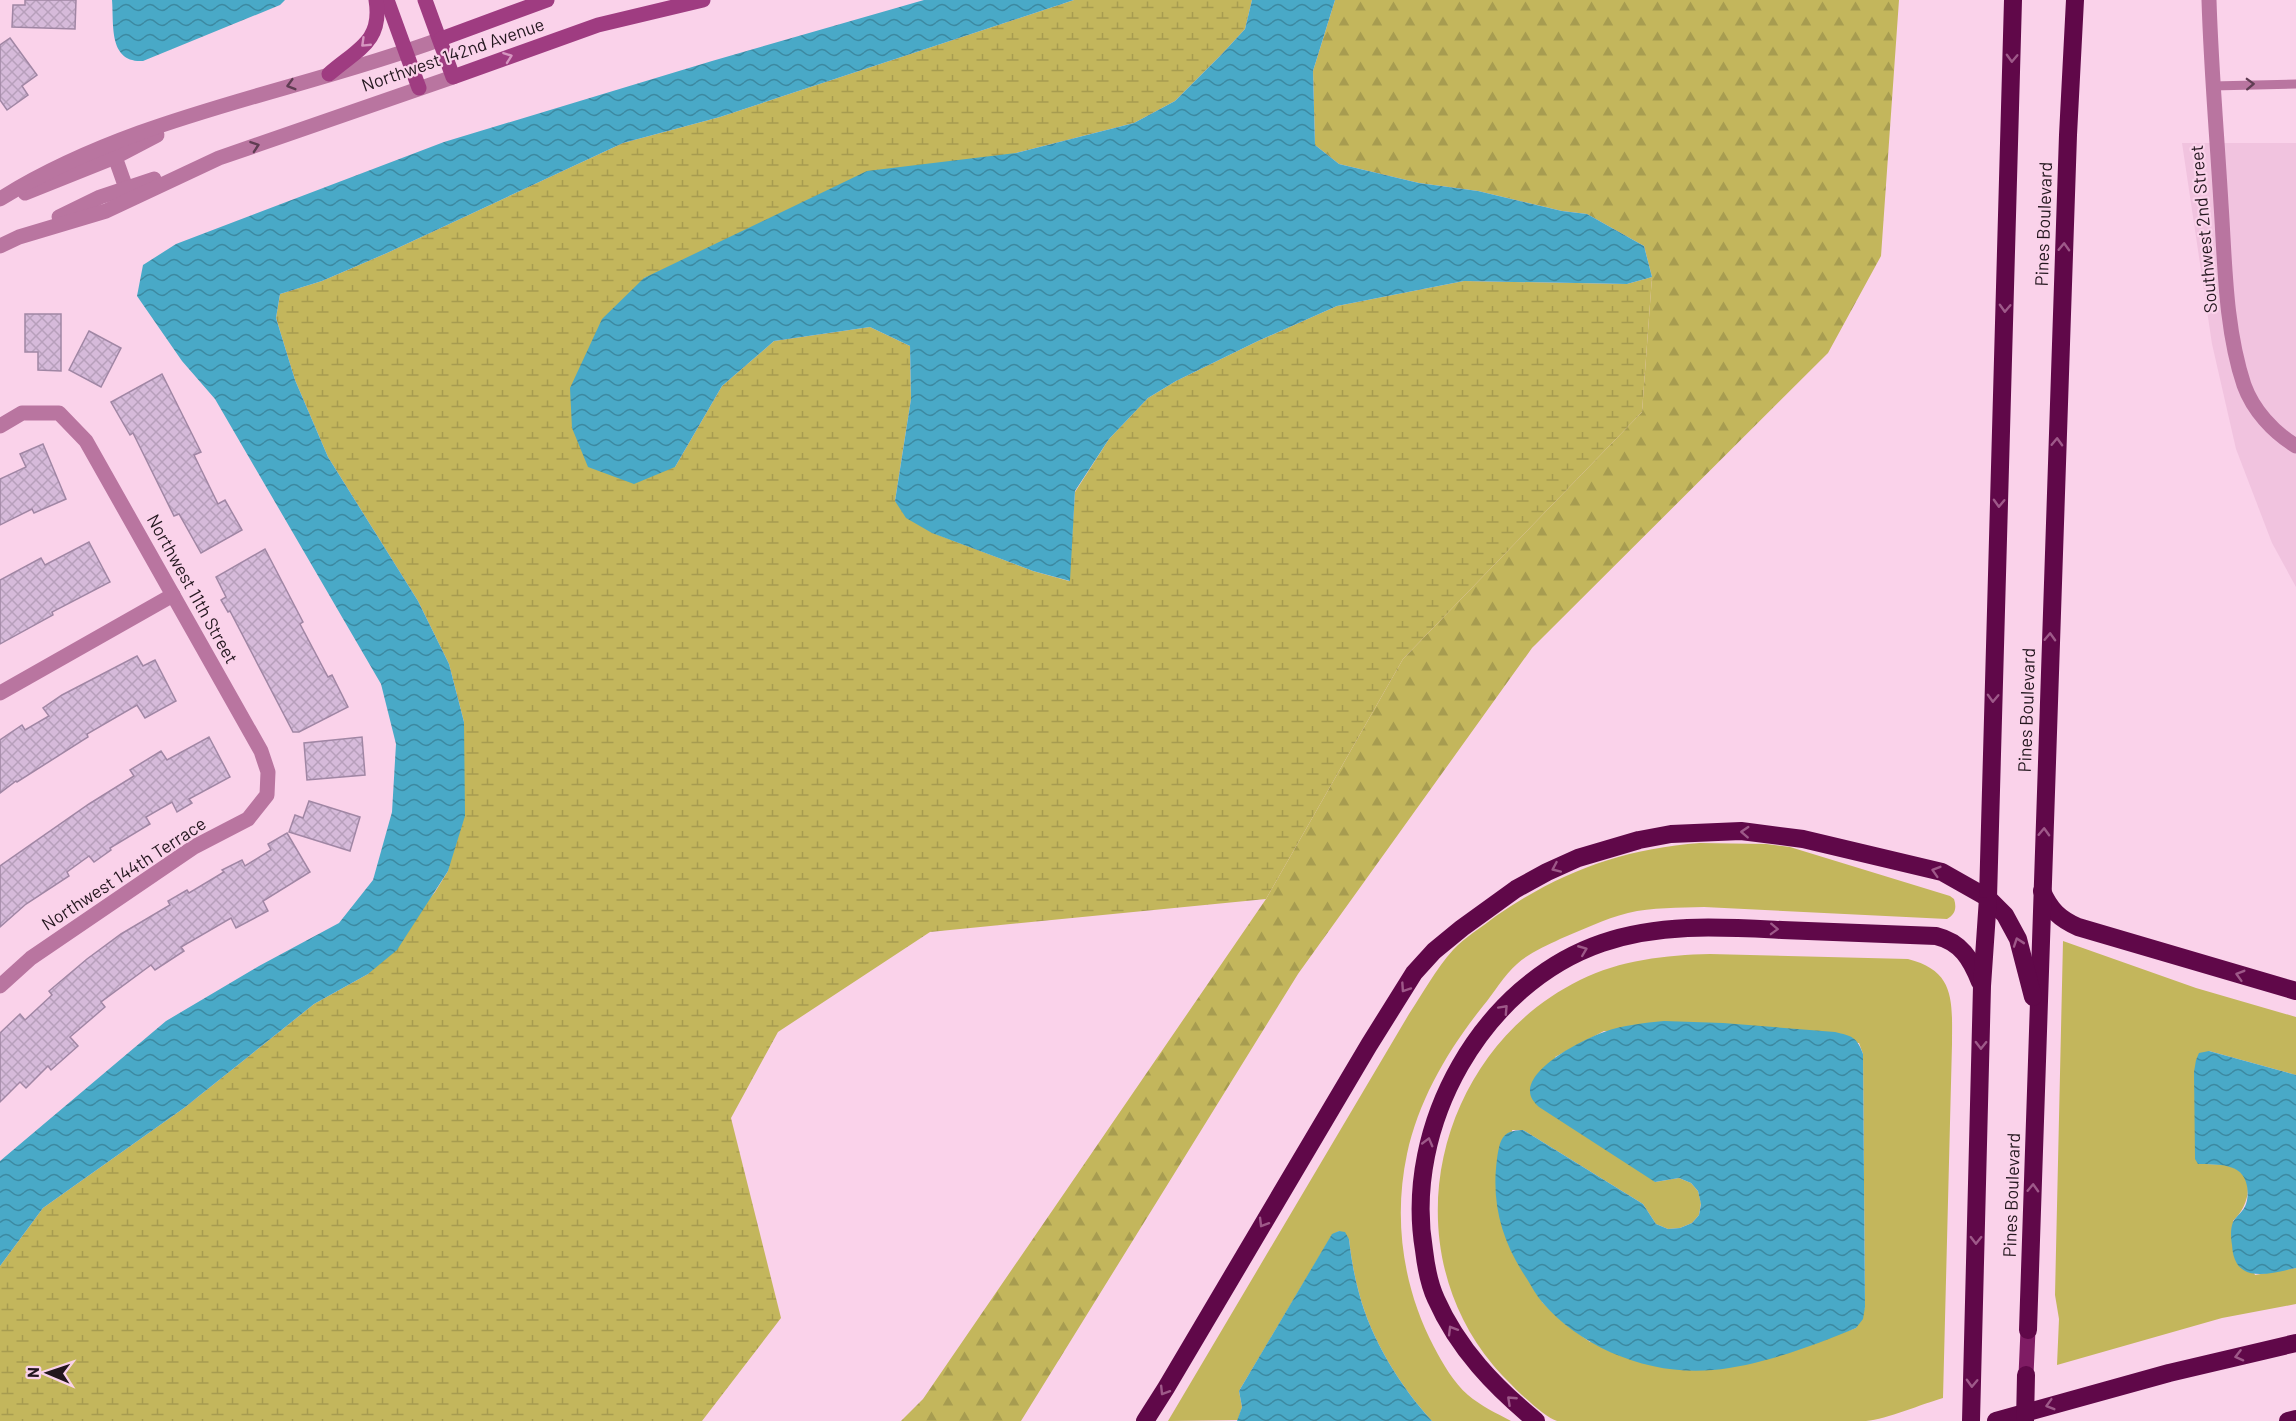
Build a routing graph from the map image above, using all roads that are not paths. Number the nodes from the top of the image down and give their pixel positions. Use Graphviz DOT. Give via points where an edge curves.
graph roads {
  1 [pos="376,0"];
  2 [pos="387,0"];
  3 [pos="425,0"];
  4 [pos="547,0"];
  5 [pos="703,0"];
  6 [pos="2013,0"];
  7 [pos="2074,0"];
  8 [pos="2210,0"];
  9 [pos="441,39"];
  10 [pos="407,51"];
  11 [pos="329,74"];
  12 [pos="453,76"];
  13 [pos="2292,84"];
  14 [pos="2212,86"];
  15 [pos="419,88"];
  16 [pos="197,114"];
  17 [pos="116,157"];
  18 [pos="219,158"];
  19 [pos="126,189"];
  20 [pos="0,201"];
  21 [pos="19,237"];
  22 [pos="0,246"];
  23 [pos="0,426"];
  24 [pos="2290,442"];
  25 [pos="173,595"];
  26 [pos="0,693"];
  27 [pos="267,795"];
  28 [pos="2042,890"];
  29 [pos="1988,898"];
  30 [pos="0,986"];
  31 [pos="1982,986"];
  32 [pos="2296,991"];
  33 [pos="2039,1019"];
  34 [pos="2028,1330"];
  35 [pos="2296,1343"];
  36 [pos="2026,1375"];
  37 [pos="2296,1419"];
  38 [pos="1145,1421"];
  39 [pos="1536,1421"];
  40 [pos="1971,1421"];
  41 [pos="1996,1421"];
  42 [pos="2025,1421"];
  43 [pos="2288,1421"];
  1 -- 11 [label="street, one-way" via="377,25 372,38"];
  2 -- 10 [label="street"];
  3 -- 9 [label="street"];
  4 -- 9 [label="street, Northwest 142nd Avenue"];
  12 -- 5 [label="street, Northwest 142nd Avenue, one-way" via="598,25"];
  6 -- 29 [label="highway, Pines Boulevard, one-way"];
  28 -- 7 [label="highway, Pines Boulevard, one-way"];
  8 -- 14 [label="street, Southwest 2nd Street"];
  9 -- 10 [label="street, Northwest 142nd Avenue"];
  9 -- 12 [label="street"];
  10 -- 11 [label="street, Northwest 142nd Avenue"];
  10 -- 15 [label="street"];
  11 -- 16 [label="street, Northwest 142nd Avenue, one-way"];
  12 -- 15 [label="street, Northwest 142nd Avenue"];
  14 -- 13 [label="lane, one-way"];
  14 -- 24 [label="street, Southwest 2nd Street" via="2234,343 2245,386 2262,418"];
  18 -- 15 [label="street, Northwest 142nd Avenue, one-way"];
  16 -- 17 [label="street, Northwest 142nd Avenue"];
  16 -- 20 [label="street, Northwest 142nd Avenue" via="104,145 27,182"];
  17 -- 19 [label="street"];
  17 -- 20 [label="street, Northwest 142nd Avenue"];
  18 -- 19 [label="street, Northwest 142nd Avenue"];
  18 -- 21 [label="street, Northwest 142nd Avenue" via="106,211"];
  19 -- 21 [label="street, Northwest 142nd Avenue" via="100,197"];
  21 -- 22 [label="street, Northwest 142nd Avenue"];
  23 -- 25 [label="street, Northwest 11th Street" via="22,413 59,413 86,441"];
  25 -- 26 [label="street"];
  25 -- 27 [label="street, Northwest 11th Street" via="261,751 268,772"];
  27 -- 30 [label="street, Northwest 144th Terrace" via="248,819 194,847 31,958"];
  32 -- 28 [label="highway, one-way" via="2078,927 2054,913"];
  28 -- 33 [label="highway, Pines Boulevard"];
  29 -- 31 [label="highway, Pines Boulevard"];
  33 -- 29 [label="highway, one-way" via="2018,939 2005,915"];
  29 -- 38 [label="highway, one-way" via="1942,872 1803,838 1741,831 1671,834 1639,840 1578,858 1516,889 1434,951 1414,973"];
  39 -- 31 [label="highway, one-way" via="1487,1376 1450,1328 1427,1273 1420,1213 1425,1153 1447,1089 1478,1039 1520,992 1554,964 1578,952 1633,934 1689,926 1936,936 1962,948"];
  31 -- 40 [label="highway, Pines Boulevard, one-way"];
  34 -- 33 [label="highway, Pines Boulevard, one-way"];
  34 -- 36 [label="main road, Pines Boulevard"];
  35 -- 41 [label="highway, one-way"];
  36 -- 42 [label="highway, Pines Boulevard, bridge"];
  37 -- 43 [label="highway"];
}
